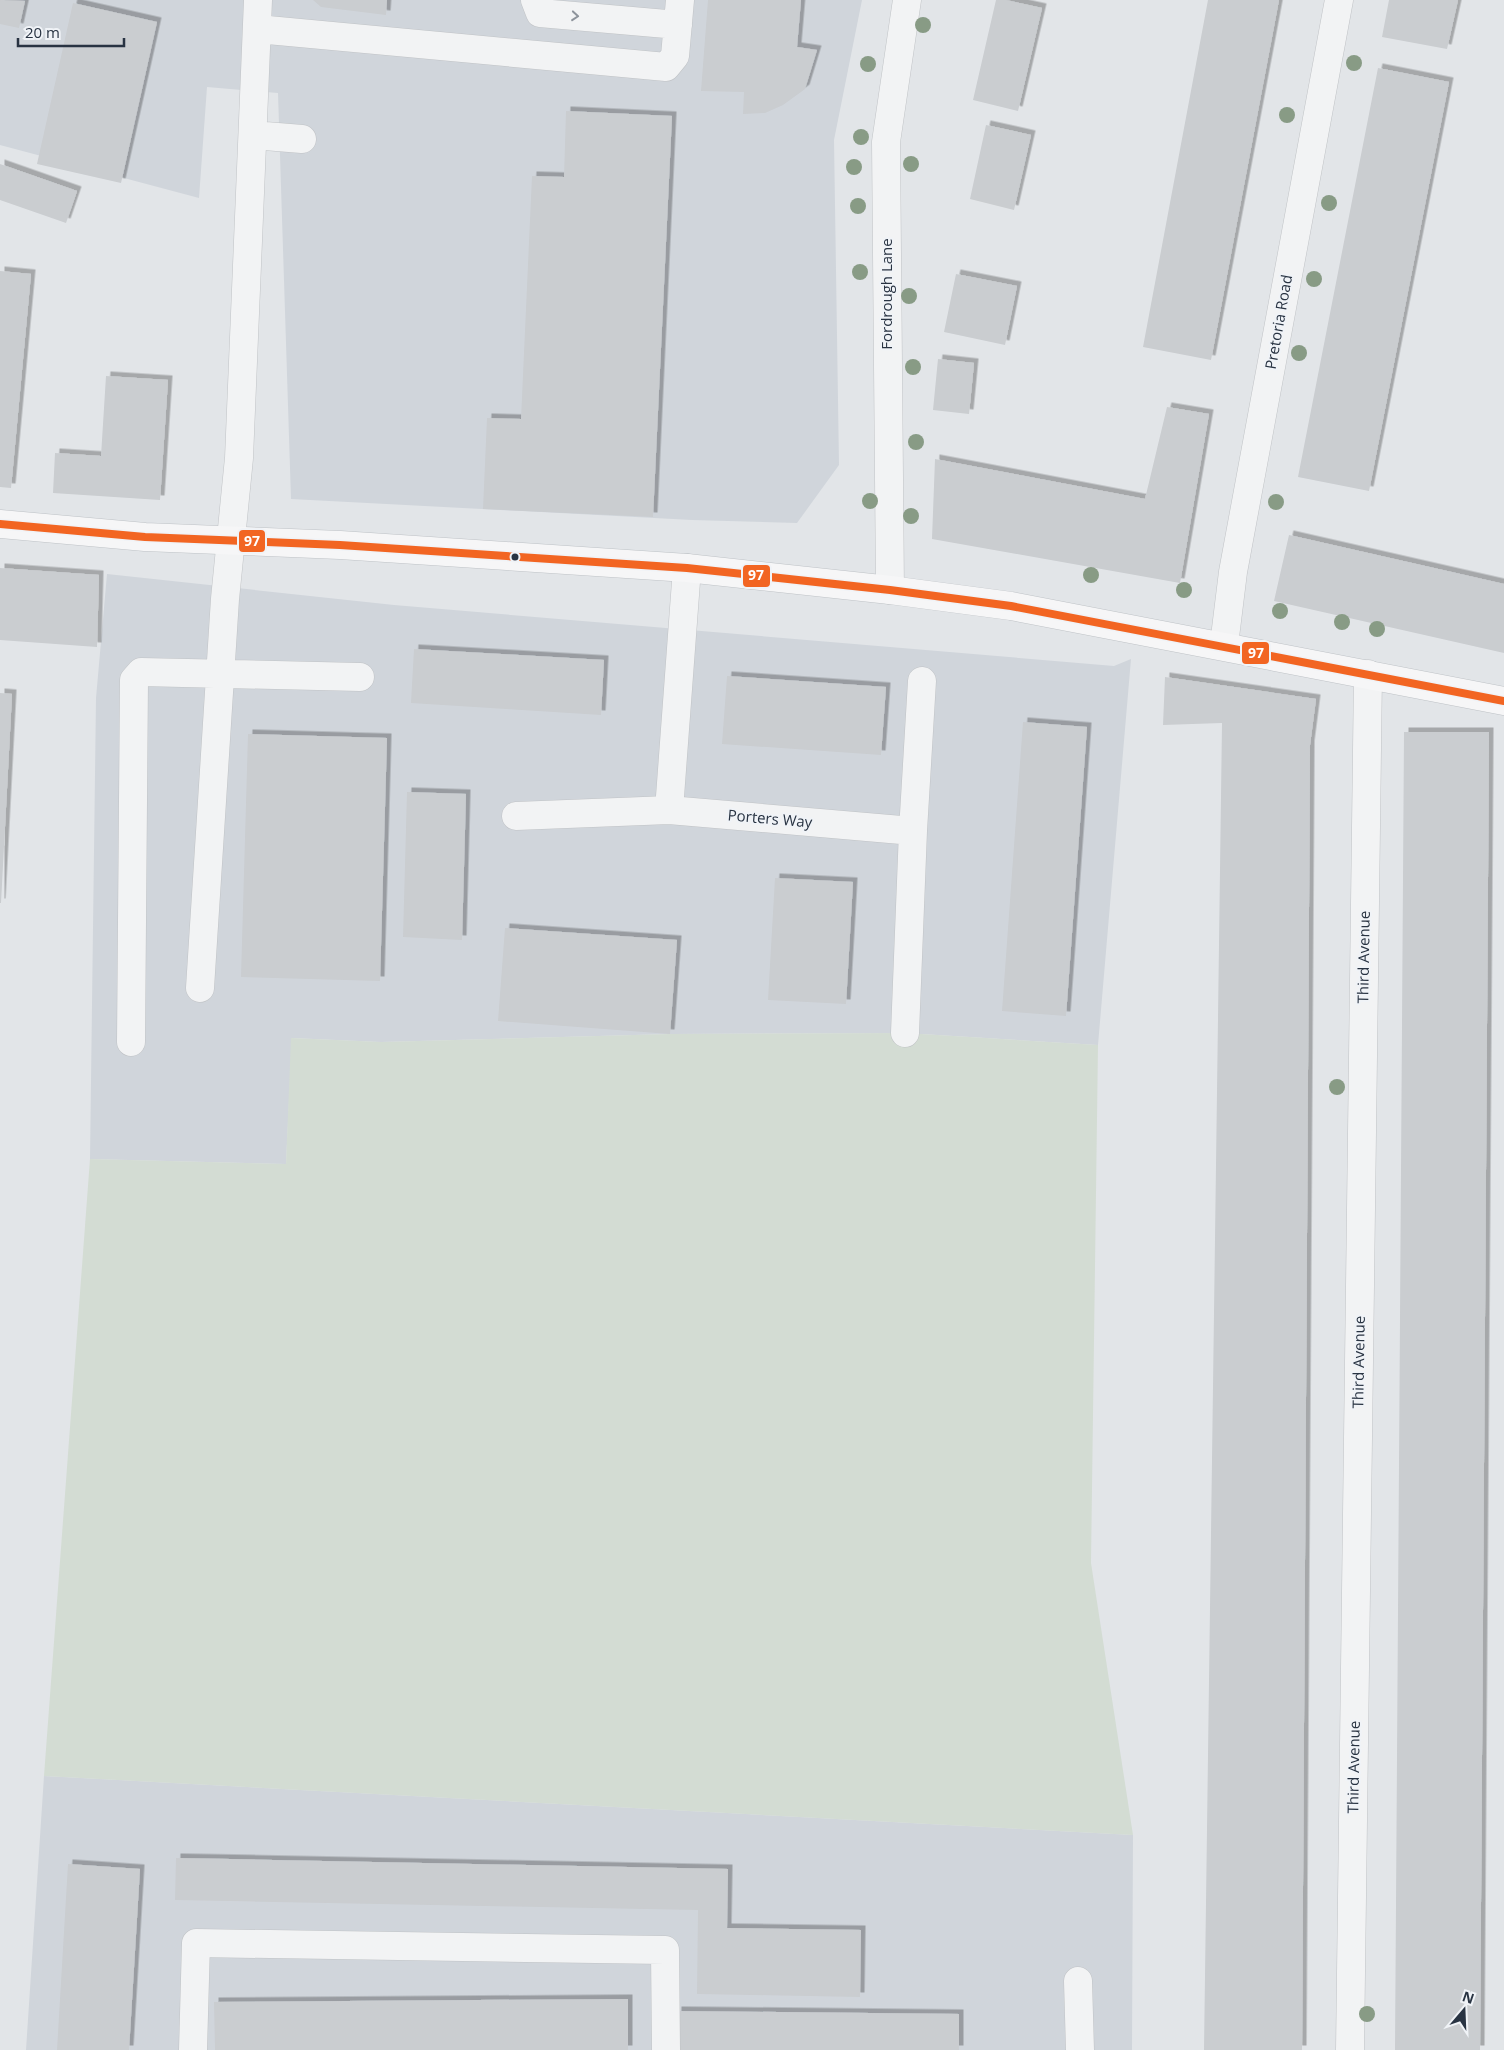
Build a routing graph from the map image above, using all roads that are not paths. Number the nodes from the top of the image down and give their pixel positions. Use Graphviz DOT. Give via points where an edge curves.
graph roads {
  1 [pos="258,0"];
  2 [pos="536,0"];
  3 [pos="907,0"];
  4 [pos="1339,0"];
  5 [pos="679,12"];
  6 [pos="257,29"];
  7 [pos="253,135"];
  8 [pos="302,139"];
  9 [pos="0,524"];
  10 [pos="232,539"];
  11 [pos="687,568"];
  12 [pos="890,590"];
  13 [pos="1224,645"];
  14 [pos="220,674"];
  15 [pos="1368,674"];
  16 [pos="360,677"];
  17 [pos="922,680"];
  18 [pos="1504,700"];
  19 [pos="669,810"];
  20 [pos="516,816"];
  21 [pos="912,831"];
  22 [pos="200,988"];
  23 [pos="905,1033"];
  24 [pos="131,1042"];
  25 [pos="1078,1981"];
  26 [pos="193,2050"];
  27 [pos="666,2050"];
  28 [pos="1080,2050"];
  29 [pos="1350,2050"];
  1 -- 6 [label="street"];
  2 -- 5 [label="street, one-way" via="540,12"];
  3 -- 12 [label="street, Fordrough Lane" via="886,142"];
  4 -- 13 [label="street, Pretoria Road" via="1233,572"];
  5 -- 6 [label="street" via="675,56 666,67"];
  6 -- 7 [label="street"];
  7 -- 8 [label="street"];
  7 -- 10 [label="street" via="239,458"];
  9 -- 10 [label="main road" via="145,537"];
  10 -- 11 [label="main road"];
  10 -- 14 [label="street"];
  11 -- 12 [label="main road"];
  11 -- 19 [label="street"];
  12 -- 13 [label="main road" via="1011,606"];
  13 -- 15 [label="main road"];
  14 -- 16 [label="street"];
  14 -- 22 [label="street"];
  14 -- 24 [label="street" via="141,672 134,680"];
  15 -- 18 [label="main road"];
  15 -- 29 [label="street, Third Avenue"];
  17 -- 21 [label="street"];
  19 -- 20 [label="street, Porters Way"];
  19 -- 21 [label="street, Porters Way"];
  21 -- 23 [label="street"];
  25 -- 28 [label="street"];
  26 -- 27 [label="street" via="196,1943 665,1950"];
}
